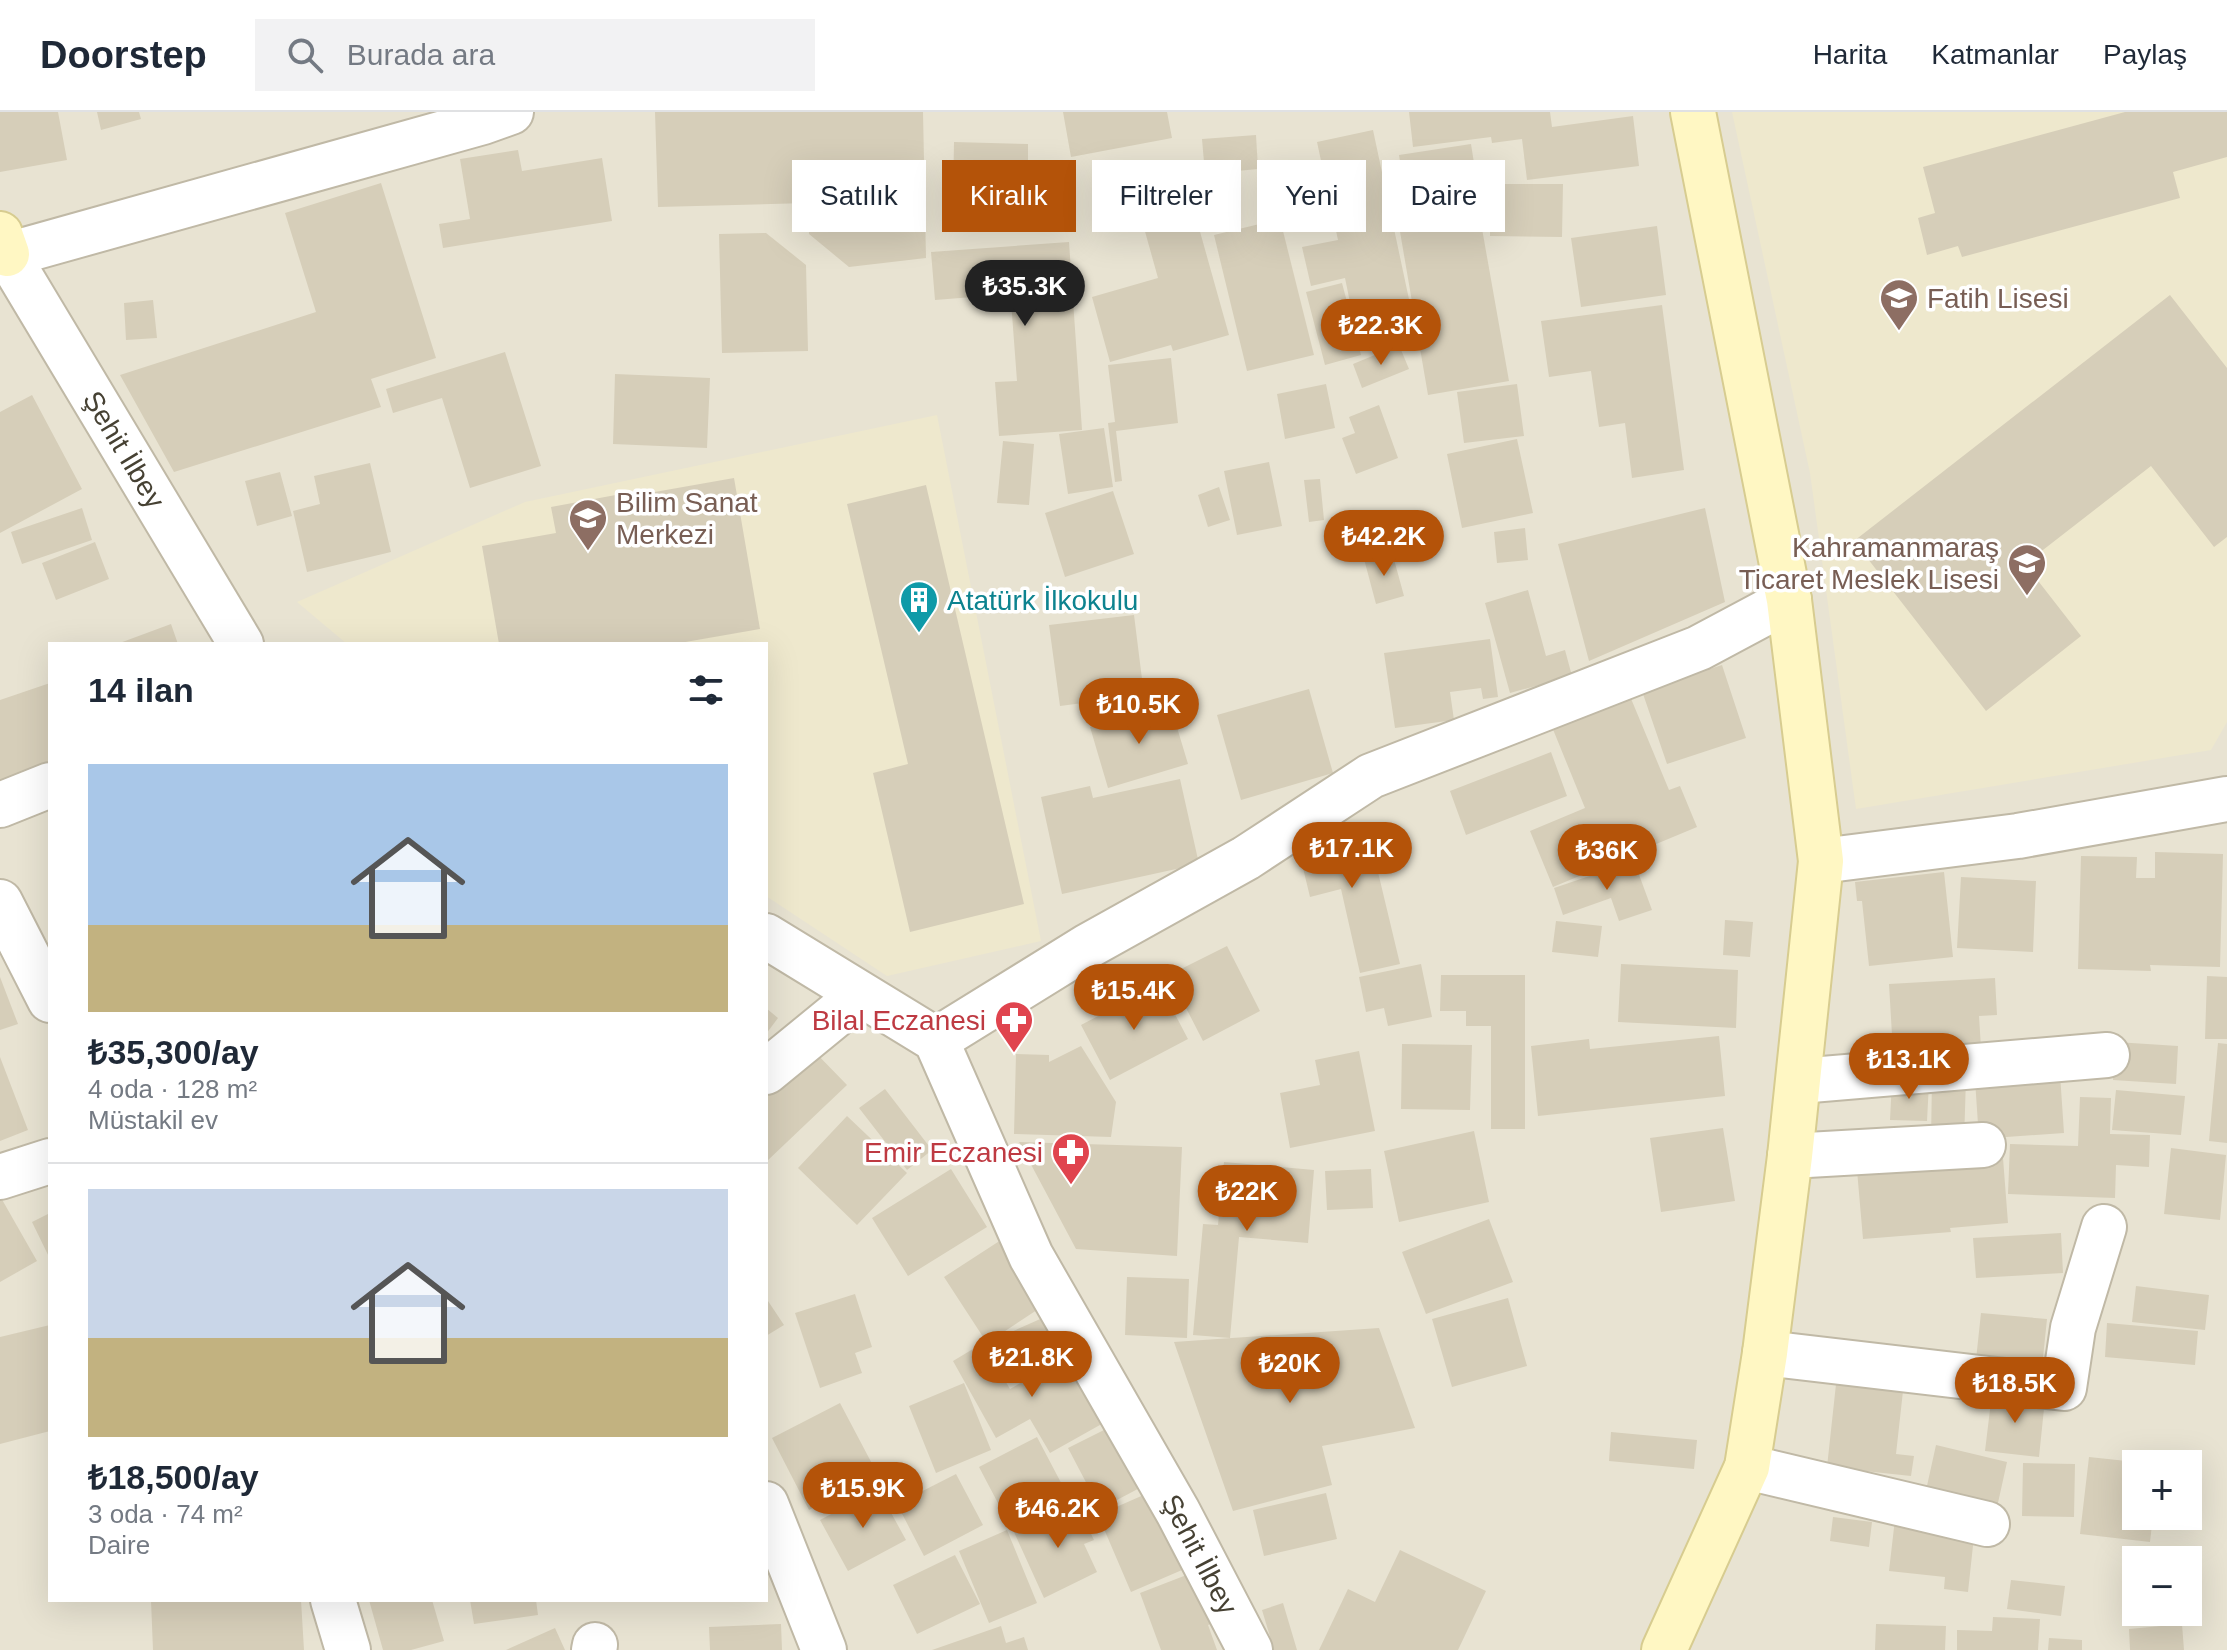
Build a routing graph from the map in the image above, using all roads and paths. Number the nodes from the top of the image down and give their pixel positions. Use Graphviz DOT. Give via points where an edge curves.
graph roads {
  1 [pos="511,112"];
  2 [pos="1693,112"];
  3 [pos="2,248"];
  4 [pos="1789,600"];
  5 [pos="240,642"];
  6 [pos="48,786"];
  7 [pos="2227,799"];
  8 [pos="0,805"];
  9 [pos="1821,861"];
  10 [pos="0,902"];
  11 [pos="768,937"];
  12 [pos="860,995"];
  13 [pos="48,996"];
  14 [pos="936,1040"];
  15 [pos="2107,1055"];
  16 [pos="768,1070"];
  17 [pos="1799,1081"];
  18 [pos="1983,1145"];
  19 [pos="1790,1156"];
  20 [pos="48,1162"];
  21 [pos="0,1177"];
  22 [pos="2104,1227"];
  23 [pos="1765,1353"];
  24 [pos="1747,1467"];
  25 [pos="768,1509"];
  26 [pos="1987,1524"];
  27 [pos="334,1602"];
  28 [pos="347,1650"];
  29 [pos="824,1650"];
  30 [pos="1250,1650"];
  31 [pos="1664,1650"];
  1 -- 3 [label="street"];
  2 -- 4 [label="street"];
  3 -- 5 [label="street, Şehit İlbey"];
  4 -- 9 [label="street"];
  4 -- 14 [label="street" via="1699,648 1371,776 1246,858 1088,946"];
  6 -- 8 [label="street"];
  7 -- 9 [label="street" via="2018,836"];
  9 -- 17 [label="street"];
  10 -- 13 [label="street"];
  11 -- 12 [label="street"];
  12 -- 14 [label="street"];
  12 -- 16 [label="street"];
  14 -- 30 [label="street, Şehit İlbey" via="1031,1256 1178,1512"];
  15 -- 17 [label="street"];
  17 -- 19 [label="street"];
  18 -- 19 [label="street"];
  19 -- 23 [label="street"];
  20 -- 21 [label="street"];
  22 -- 23 [label="street" via="2073,1328 2064,1388"];
  23 -- 24 [label="street"];
  24 -- 26 [label="street"];
  24 -- 31 [label="street"];
  25 -- 29 [label="street"];
  27 -- 28 [label="street"];
}
